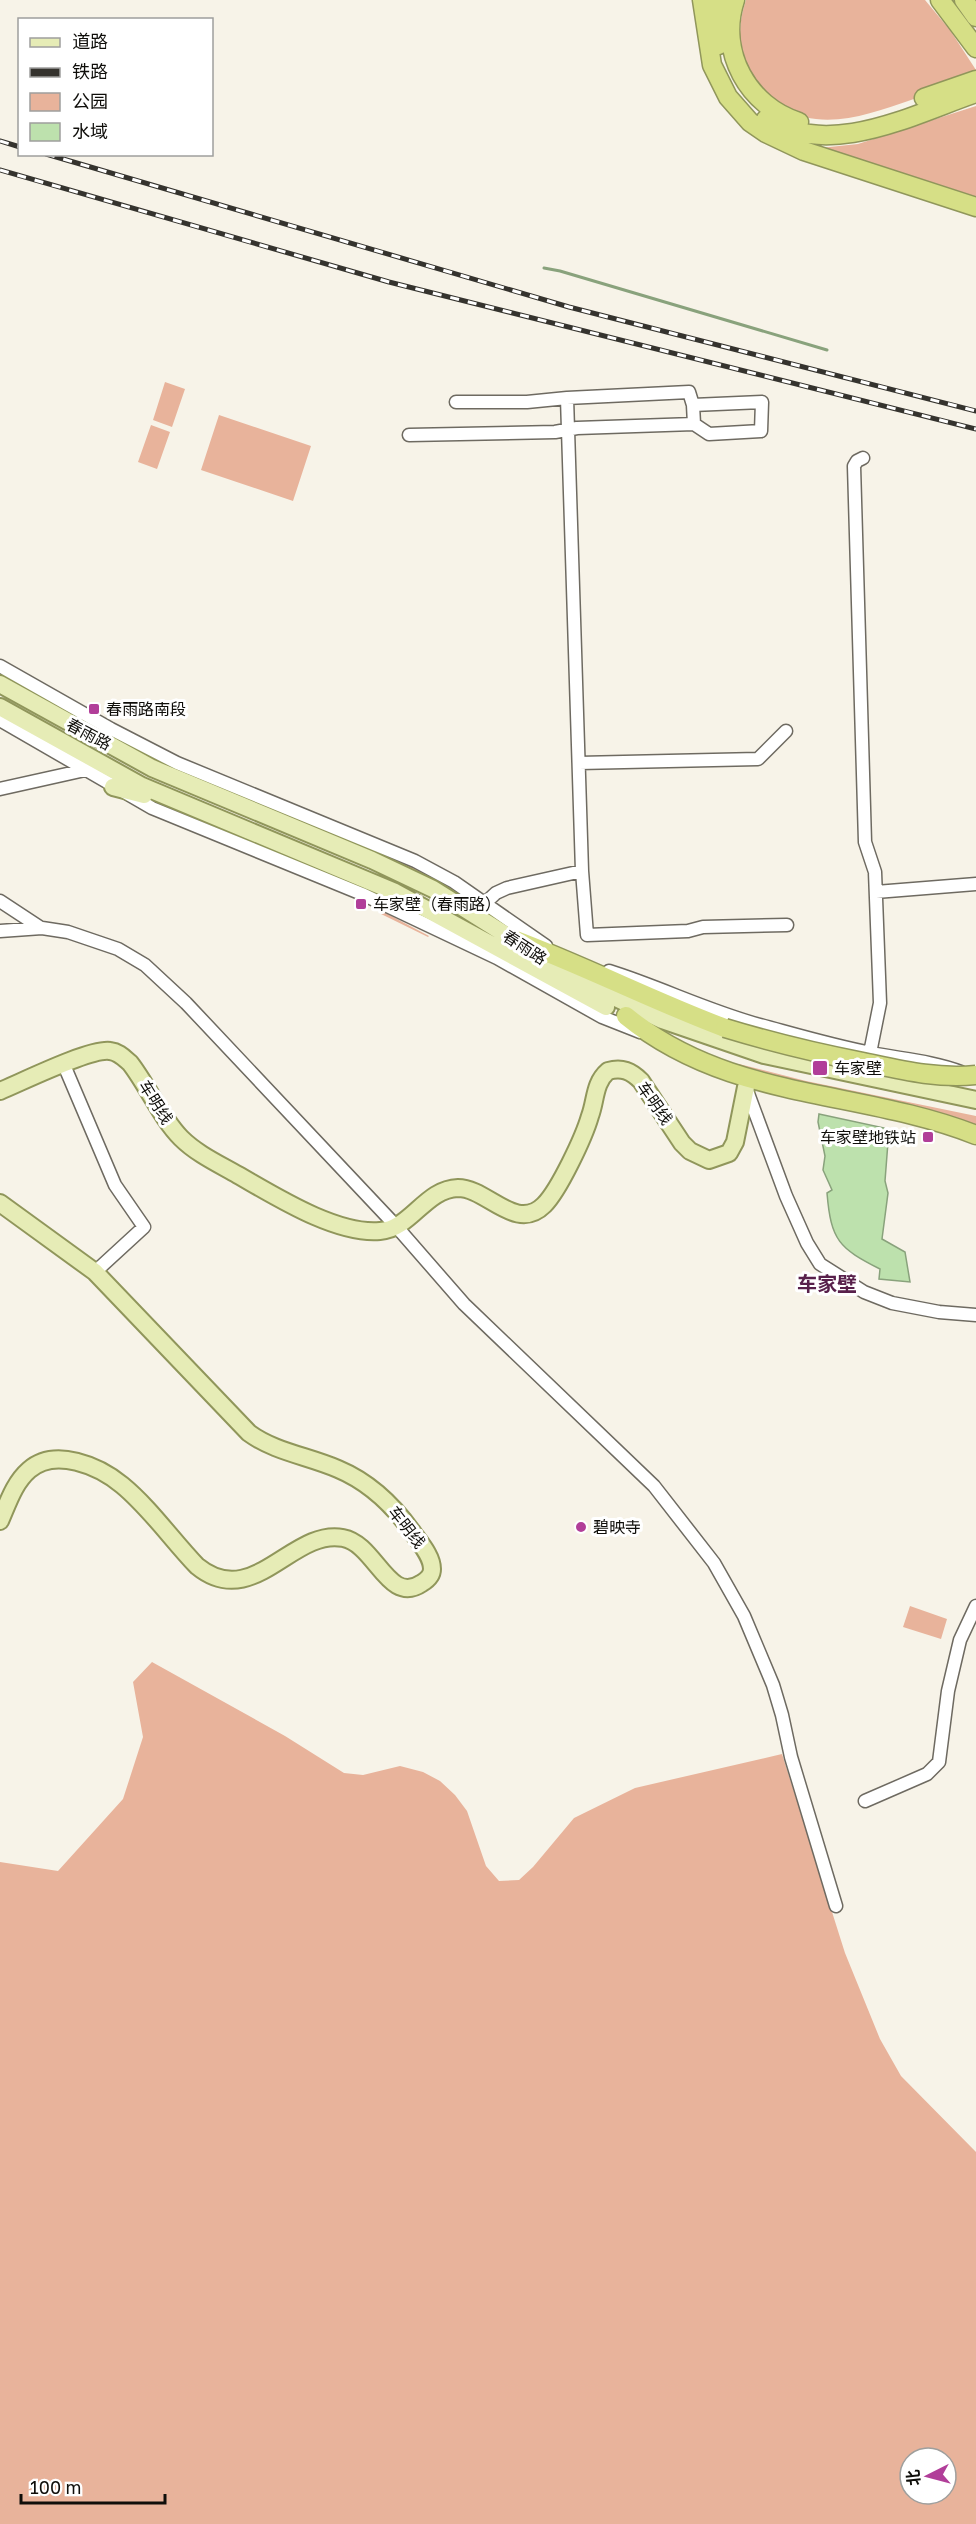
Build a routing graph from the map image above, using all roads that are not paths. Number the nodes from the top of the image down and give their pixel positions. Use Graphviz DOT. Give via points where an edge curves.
graph roads {
  1 [pos="702,0"];
  2 [pos="718,0"];
  3 [pos="735,0"];
  4 [pos="940,0"];
  5 [pos="964,0"];
  6 [pos="976,17"];
  7 [pos="976,48"];
  8 [pos="976,80"];
  9 [pos="976,93"];
  10 [pos="885,118"];
  11 [pos="976,207"];
  12 [pos="567,398"];
  13 [pos="456,402"];
  14 [pos="693,405"];
  15 [pos="694,424"];
  16 [pos="567,429"];
  17 [pos="409,435"];
  18 [pos="863,458"];
  19 [pos="0,666"];
  20 [pos="0,684"];
  21 [pos="0,707"];
  22 [pos="0,720"];
  23 [pos="786,730"];
  24 [pos="579,763"];
  25 [pos="85,770"];
  26 [pos="113,787"];
  27 [pos="0,789"];
  28 [pos="189,807"];
  29 [pos="582,871"];
  30 [pos="976,884"];
  31 [pos="876,892"];
  32 [pos="0,901"];
  33 [pos="484,904"];
  34 [pos="448,921"];
  35 [pos="786,925"];
  36 [pos="42,928"];
  37 [pos="0,931"];
  38 [pos="513,939"];
  39 [pos="497,958"];
  40 [pos="566,958"];
  41 [pos="626,1016"];
  42 [pos="652,1037"];
  43 [pos="870,1053"];
  44 [pos="64,1065"];
  45 [pos="976,1076"];
  46 [pos="742,1081"];
  47 [pos="0,1091"];
  48 [pos="976,1100"];
  49 [pos="976,1110"];
  50 [pos="976,1136"];
  51 [pos="0,1203"];
  52 [pos="396,1226"];
  53 [pos="95,1272"];
  54 [pos="976,1315"];
  55 [pos="0,1521"];
  56 [pos="976,1606"];
  57 [pos="865,1801"];
  58 [pos="836,1906"];
  1 -- 11 [label="highway" via="707,47 715,73 728,97 750,122 804,152"];
  2 -- 10 [label="highway" via="717,29 723,66 738,94 764,118 790,131 822,136 850,134"];
  3 -- 10 [label="highway" via="730,32 735,60 745,85 763,102 787,118 811,125"];
  4 -- 7 [label="highway"];
  5 -- 6 [label="highway"];
  8 -- 10 [label="highway"];
  9 -- 10 [label="highway"];
  12 -- 13 [label="street"];
  12 -- 14 [label="street" via="689,392"];
  12 -- 16 [label="street"];
  14 -- 15 [label="street"];
  14 -- 15 [label="street" via="762,402 761,431 710,434"];
  15 -- 16 [label="street"];
  16 -- 17 [label="street"];
  16 -- 24 [label="street"];
  18 -- 31 [label="street" via="854,466 865,842 875,872"];
  19 -- 33 [label="street" via="145,747 386,847 454,882"];
  20 -- 38 [label="main road, 春雨路" via="152,768 403,874"];
  21 -- 28 [label="main road, 春雨路" via="117,774"];
  22 -- 25 [label="street"];
  23 -- 24 [label="street" via="758,759"];
  24 -- 29 [label="street"];
  25 -- 26 [label="street"];
  25 -- 27 [label="street"];
  26 -- 28 [label="main road"];
  26 -- 39 [label="street" via="182,821 362,894"];
  28 -- 34 [label="main road, 春雨路" via="357,875"];
  29 -- 33 [label="street" via="507,888"];
  29 -- 35 [label="street" via="587,935"];
  30 -- 31 [label="street"];
  31 -- 43 [label="street" via="880,1003"];
  32 -- 36 [label="street"];
  33 -- 40 [label="street"];
  34 -- 39 [label="main road"];
  34 -- 41 [label="main road, 春雨路" via="567,988"];
  36 -- 37 [label="street"];
  36 -- 52 [label="street" via="88,937 145,965 186,1003"];
  38 -- 40 [label="highway"];
  38 -- 48 [label="main road, 春雨路" via="597,990 687,1030 773,1057"];
  39 -- 42 [label="street" via="602,1017"];
  40 -- 43 [label="street" via="640,981 726,1015"];
  40 -- 45 [label="highway, bridge" via="725,1028 782,1045 913,1072"];
  41 -- 42 [label="highway"];
  41 -- 49 [label="main road, 春雨路" via="756,1063"];
  42 -- 46 [label="highway"];
  43 -- 45 [label="street"];
  44 -- 47 [label="main road, 车明线"];
  44 -- 52 [label="main road, 车明线" via="112,1051 138,1074 175,1132 200,1153 319,1219 367,1231"];
  44 -- 53 [label="street" via="115,1185 144,1227"];
  46 -- 50 [label="highway" via="922,1118"];
  46 -- 52 [label="main road, 车明线" via="735,1142 729,1153 709,1160 690,1151 633,1073 608,1071 597,1084 590,1119 544,1206 529,1214 519,1214 468,1190 448,1190"];
  46 -- 54 [label="street" via="796,1220 823,1267 892,1304"];
  51 -- 53 [label="main road, 车明线"];
  52 -- 58 [label="street" via="464,1304 654,1486 714,1563 744,1616 773,1685"];
  53 -- 55 [label="main road, 车明线" via="249,1433 273,1447 339,1469 397,1510 425,1550 431,1576 418,1586 396,1585 362,1546 342,1537 290,1554 254,1575 232,1580 218,1578 197,1566 123,1485 74,1461 51,1460 31,1468 16,1486"];
  56 -- 57 [label="street" via="960,1640 948,1691 939,1762 927,1774"];
}
